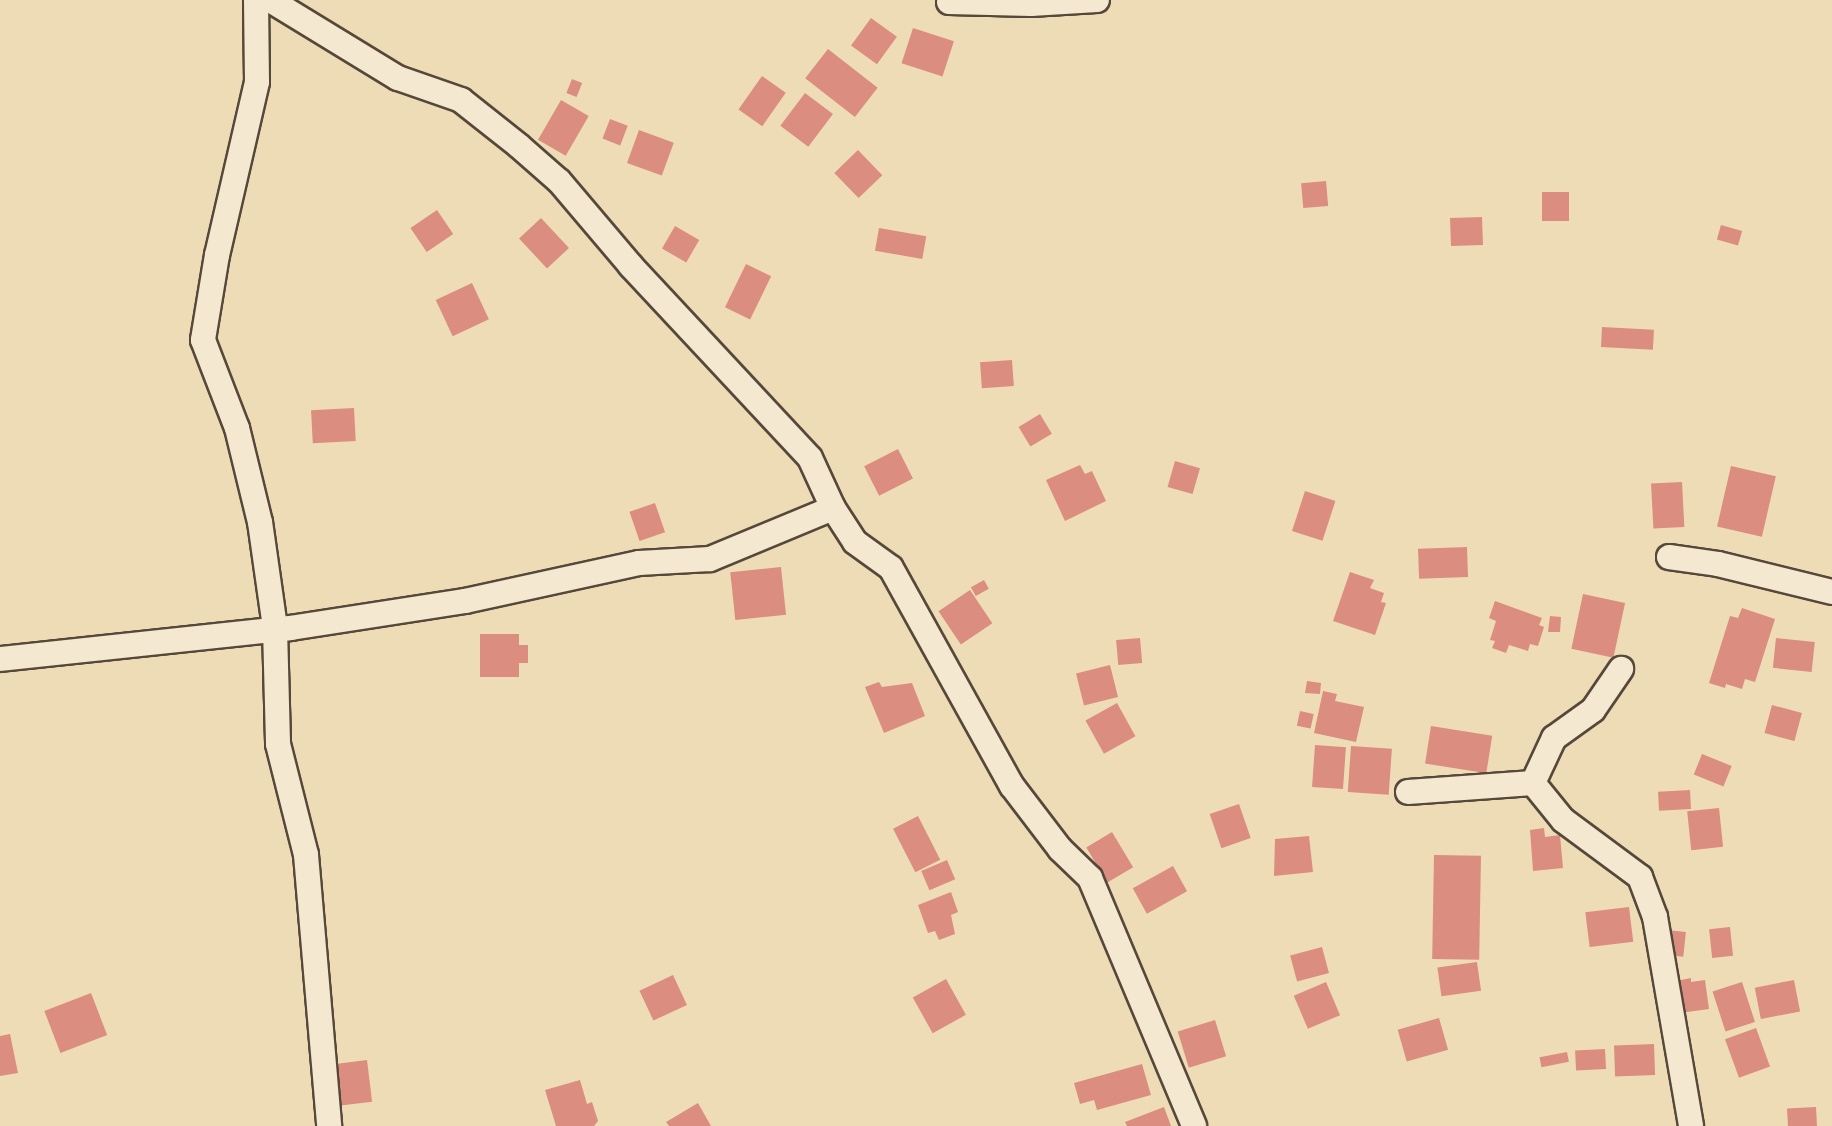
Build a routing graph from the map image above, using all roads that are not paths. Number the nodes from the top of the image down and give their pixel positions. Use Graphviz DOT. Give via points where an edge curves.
graph roads {
  1 [pos="256,0"];
  2 [pos="270,0"];
  3 [pos="1097,0"];
  4 [pos="949,2"];
  5 [pos="832,508"];
  6 [pos="1669,557"];
  7 [pos="1832,592"];
  8 [pos="275,628"];
  9 [pos="0,659"];
  10 [pos="1621,669"];
  11 [pos="1533,783"];
  12 [pos="1408,792"];
  13 [pos="329,1126"];
  14 [pos="1194,1126"];
  15 [pos="1691,1126"];
  1 -- 8 [label="street" via="257,82 217,255 203,340 237,428 260,522"];
  2 -- 5 [label="street" via="398,78 461,100 543,167 810,458"];
  3 -- 4 [label="street" via="1031,4"];
  5 -- 8 [label="street" via="710,559 639,563 400,613"];
  5 -- 14 [label="street" via="855,542 891,568 1012,786 1060,849 1090,878"];
  6 -- 7 [label="street" via="1718,564"];
  8 -- 9 [label="street"];
  8 -- 13 [label="street" via="278,744 306,855"];
  10 -- 11 [label="street" via="1593,710 1554,738"];
  11 -- 12 [label="street"];
  11 -- 15 [label="street" via="1563,820 1640,878 1655,917"];
}
